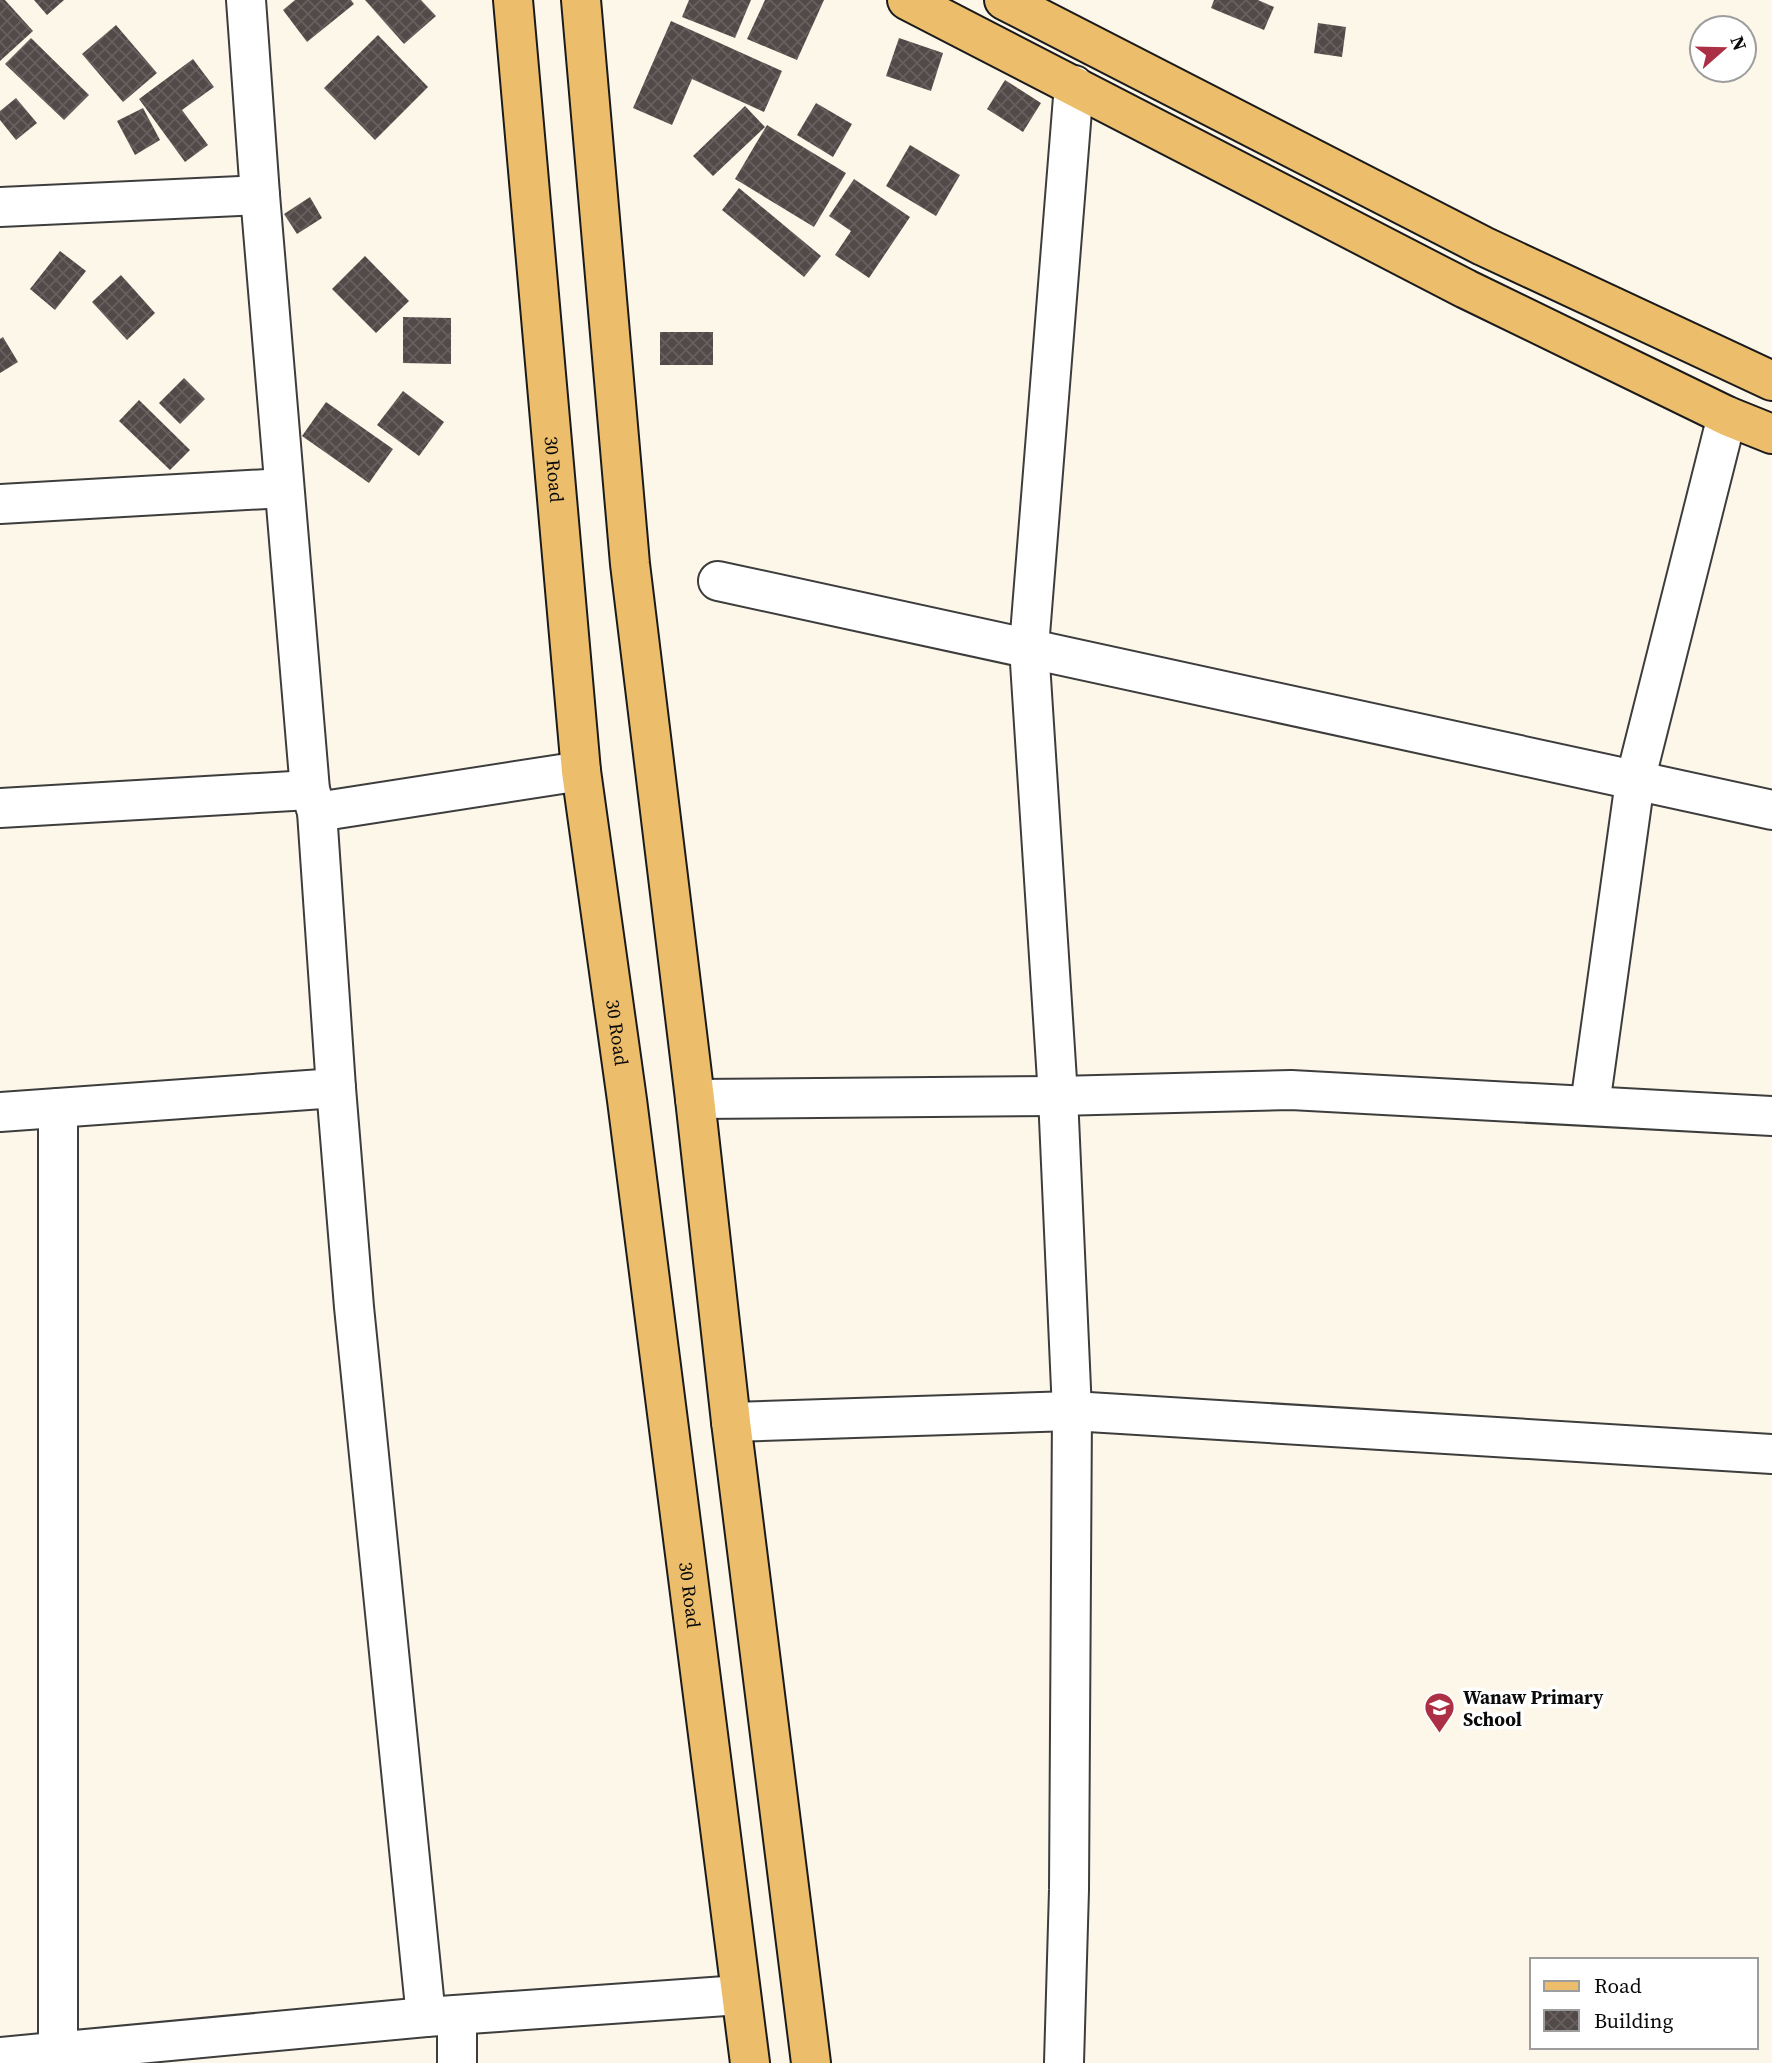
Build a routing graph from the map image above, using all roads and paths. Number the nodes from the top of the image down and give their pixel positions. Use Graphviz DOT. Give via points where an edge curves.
graph roads {
  1 [pos="246,0"];
  2 [pos="513,0"];
  3 [pos="581,0"];
  4 [pos="907,0"];
  5 [pos="1004,0"];
  6 [pos="1074,86"];
  7 [pos="260,195"];
  8 [pos="0,207"];
  9 [pos="1772,381"];
  10 [pos="1727,416"];
  11 [pos="1772,434"];
  12 [pos="284,488"];
  13 [pos="0,504"];
  14 [pos="718,581"];
  15 [pos="1029,647"];
  16 [pos="580,771"];
  17 [pos="1635,780"];
  18 [pos="314,801"];
  19 [pos="0,808"];
  20 [pos="1772,810"];
  21 [pos="336,1088"];
  22 [pos="1058,1096"];
  23 [pos="695,1099"];
  24 [pos="1590,1105"];
  25 [pos="58,1108"];
  26 [pos="0,1112"];
  27 [pos="1772,1116"];
  28 [pos="1072,1411"];
  29 [pos="730,1422"];
  30 [pos="1772,1454"];
  31 [pos="740,1995"];
  32 [pos="441,2016"];
  33 [pos="0,2057"];
  34 [pos="58,2057"];
  35 [pos="457,2063"];
  36 [pos="750,2063"];
  37 [pos="811,2063"];
  38 [pos="1064,2063"];
  1 -- 7 [label="street"];
  2 -- 16 [label="main road, 30 Road"];
  3 -- 23 [label="main road" via="630,564"];
  4 -- 6 [label="main road"];
  5 -- 9 [label="main road" via="1483,246"];
  6 -- 10 [label="main road" via="1466,289"];
  6 -- 15 [label="street"];
  7 -- 8 [label="street"];
  7 -- 12 [label="street"];
  10 -- 11 [label="main road"];
  10 -- 17 [label="street"];
  12 -- 13 [label="street"];
  12 -- 18 [label="street"];
  14 -- 15 [label="street"];
  15 -- 17 [label="street"];
  15 -- 22 [label="street"];
  16 -- 18 [label="street"];
  16 -- 31 [label="main road, 30 Road" via="627,1100"];
  17 -- 20 [label="street"];
  17 -- 24 [label="street"];
  18 -- 19 [label="street"];
  18 -- 21 [label="street"];
  21 -- 25 [label="street"];
  21 -- 32 [label="street" via="354,1307"];
  22 -- 23 [label="street"];
  22 -- 24 [label="street" via="1291,1090"];
  22 -- 28 [label="street"];
  23 -- 29 [label="main road"];
  24 -- 27 [label="street"];
  25 -- 26 [label="street"];
  25 -- 34 [label="street"];
  28 -- 29 [label="street"];
  28 -- 30 [label="street"];
  28 -- 38 [label="street"];
  29 -- 37 [label="main road"];
  31 -- 32 [label="street"];
  31 -- 36 [label="main road, 30 Road"];
  32 -- 34 [label="street"];
  32 -- 35 [label="street"];
  33 -- 34 [label="street"];
}
